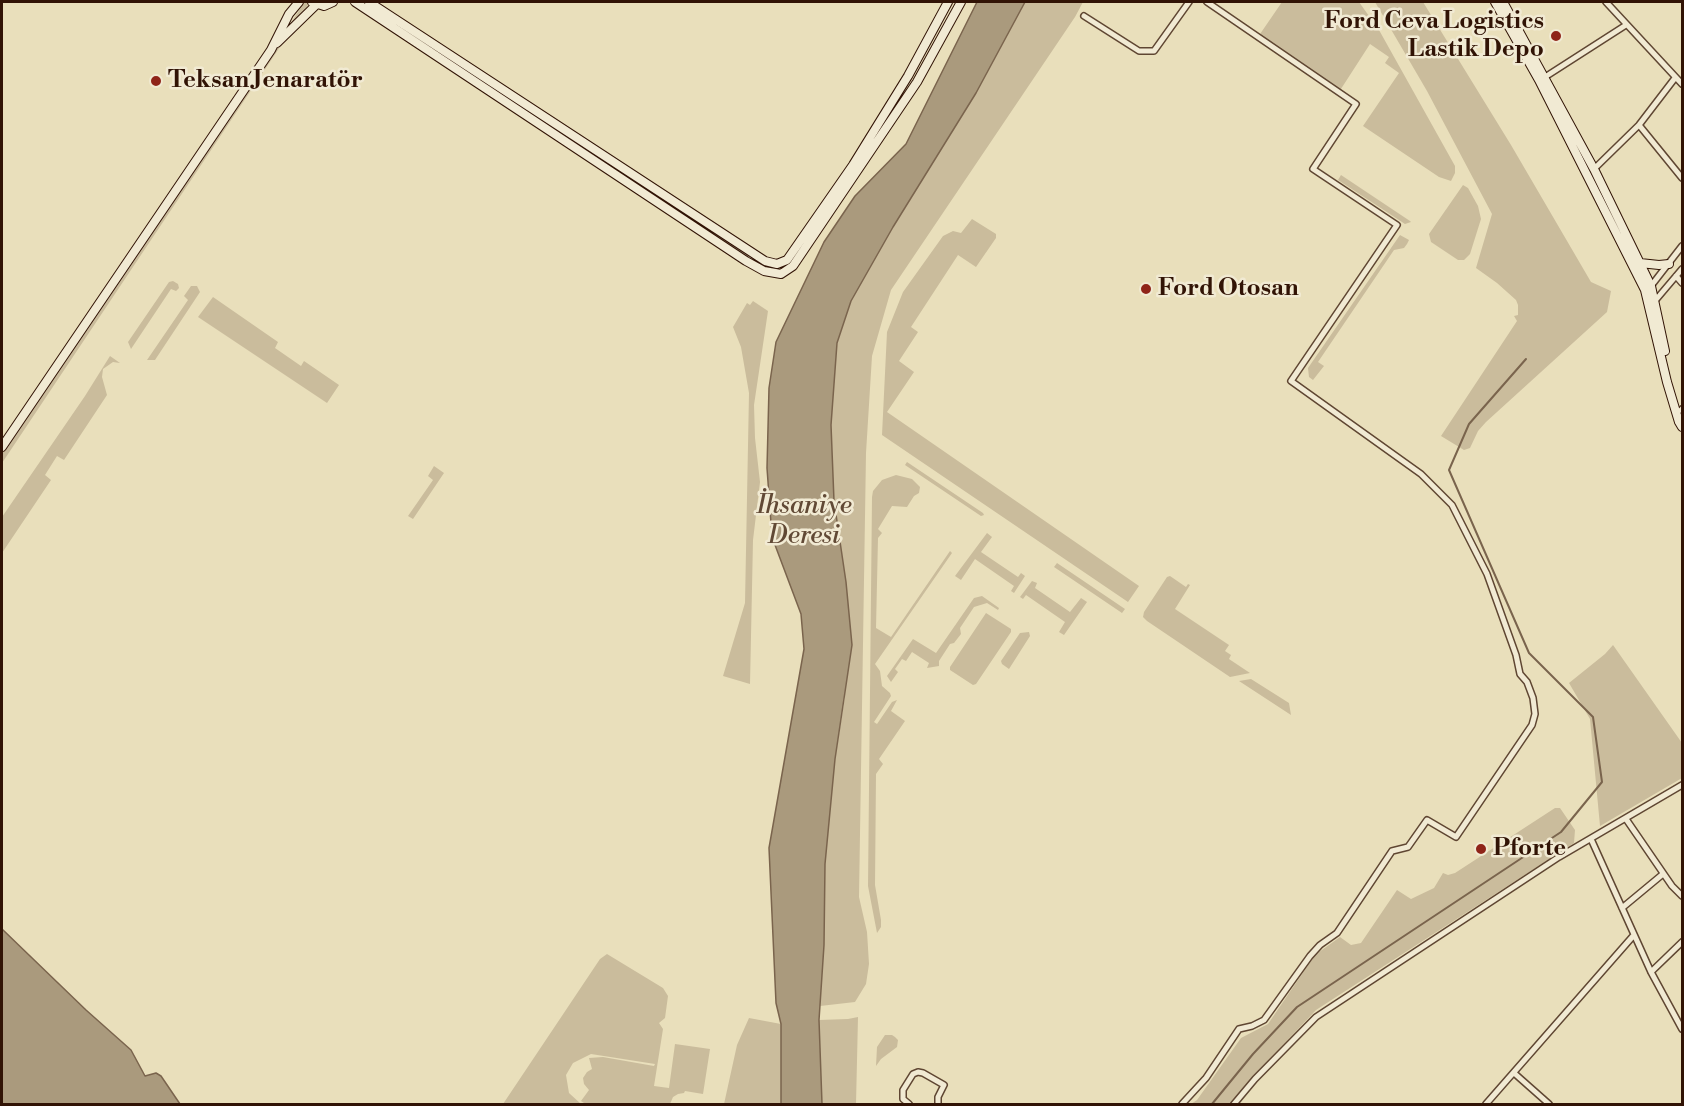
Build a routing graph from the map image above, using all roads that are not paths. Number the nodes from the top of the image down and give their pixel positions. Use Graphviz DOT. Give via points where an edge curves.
graph roads {
  1 [pos="299,2"];
  2 [pos="333,2"];
  3 [pos="355,2"];
  4 [pos="369,2"];
  5 [pos="948,2"];
  6 [pos="961,2"];
  7 [pos="1189,2"];
  8 [pos="1207,2"];
  9 [pos="1495,2"];
  10 [pos="1503,2"];
  11 [pos="1606,2"];
  12 [pos="314,3"];
  13 [pos="1084,16"];
  14 [pos="1626,25"];
  15 [pos="271,50"];
  16 [pos="1545,76"];
  17 [pos="1675,78"];
  18 [pos="1683,84"];
  19 [pos="1640,124"];
  20 [pos="1594,169"];
  21 [pos="1683,178"];
  22 [pos="1683,246"];
  23 [pos="1640,263"];
  24 [pos="1669,264"];
  25 [pos="1683,269"];
  26 [pos="1676,276"];
  27 [pos="1683,283"];
  28 [pos="1651,285"];
  29 [pos="1654,302"];
  30 [pos="1682,412"];
  31 [pos="1683,427"];
  32 [pos="2,447"];
  33 [pos="1680,787"];
  34 [pos="1683,794"];
  35 [pos="1626,819"];
  36 [pos="1591,839"];
  37 [pos="1663,874"];
  38 [pos="1683,896"];
  39 [pos="1622,908"];
  40 [pos="1634,935"];
  41 [pos="1683,942"];
  42 [pos="1651,972"];
  43 [pos="1683,1029"];
  44 [pos="1514,1073"];
  45 [pos="909,1104"];
  46 [pos="939,1104"];
  47 [pos="1182,1104"];
  48 [pos="1234,1104"];
  49 [pos="1486,1104"];
  50 [pos="1549,1104"];
  1 -- 15 [label="main road"];
  2 -- 12 [label="main road" via="324,6"];
  3 -- 6 [label="main road" via="746,261 764,271 781,274 793,266 917,82"];
  4 -- 5 [label="main road" via="765,261 777,264 788,260 853,165"];
  7 -- 13 [label="street" via="1154,51 1139,51"];
  8 -- 47 [label="street" via="1356,104 1313,169 1397,225 1291,381 1421,474 1452,505 1487,574 1520,674 1533,698 1535,714 1532,725 1456,837 1427,820 1408,848 1392,852 1337,933 1310,956 1264,1020 1239,1029 1206,1078"];
  9 -- 31 [label="main road" via="1561,121 1645,290 1667,382"];
  10 -- 16 [label="main road"];
  11 -- 14 [label="street"];
  12 -- 15 [label="main road"];
  14 -- 16 [label="street"];
  14 -- 17 [label="street"];
  15 -- 32 [label="main road"];
  16 -- 20 [label="main road"];
  17 -- 18 [label="street"];
  17 -- 19 [label="street"];
  19 -- 20 [label="street"];
  19 -- 21 [label="street"];
  20 -- 23 [label="main road"];
  22 -- 24 [label="street"];
  23 -- 24 [label="main road"];
  23 -- 28 [label="main road"];
  24 -- 28 [label="street"];
  25 -- 26 [label="street"];
  26 -- 27 [label="street"];
  26 -- 29 [label="street"];
  28 -- 29 [label="main road"];
  29 -- 30 [label="main road" via="1671,381"];
  33 -- 34 [label="street"];
  33 -- 35 [label="street"];
  35 -- 36 [label="street"];
  35 -- 37 [label="street"];
  36 -- 39 [label="street"];
  36 -- 48 [label="street" via="1316,1017"];
  37 -- 38 [label="street"];
  37 -- 39 [label="street"];
  39 -- 40 [label="street"];
  40 -- 42 [label="street"];
  40 -- 44 [label="street"];
  41 -- 42 [label="street"];
  42 -- 43 [label="street"];
  44 -- 49 [label="street"];
  44 -- 50 [label="street"];
  45 -- 46 [label="street" via="903,1100 903,1090 918,1072 944,1085"];
}
